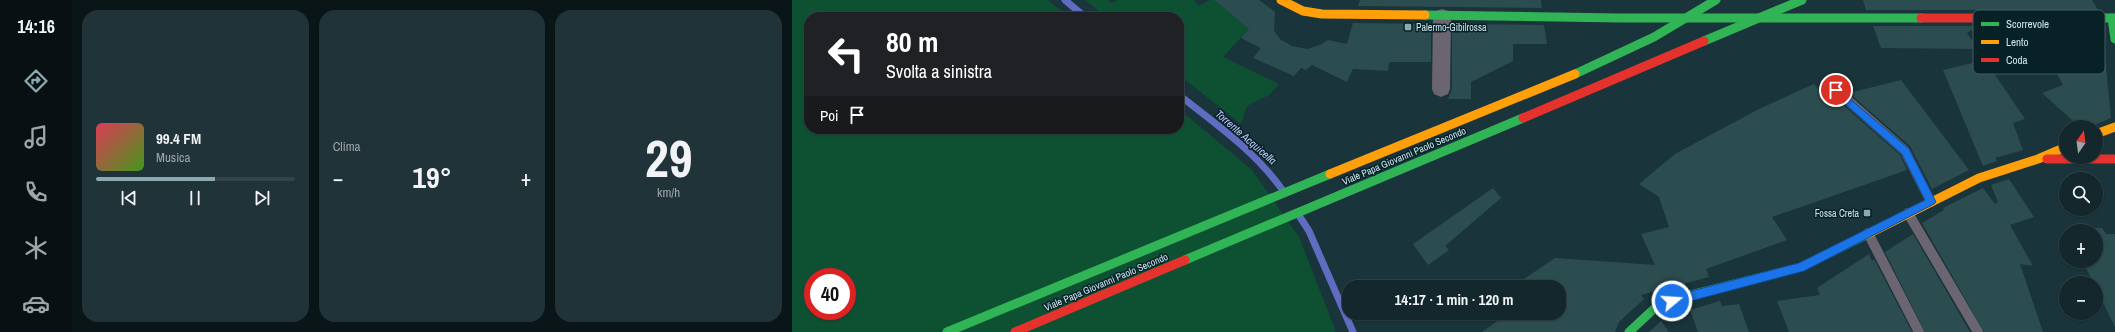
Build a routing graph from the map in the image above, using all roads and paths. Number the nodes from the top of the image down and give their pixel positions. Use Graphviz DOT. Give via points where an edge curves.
graph roads {
  1 [pos="1281,0"];
  2 [pos="1716,0"];
  3 [pos="1802,0"];
  4 [pos="1442,16"];
  5 [pos="1973,18"];
  6 [pos="2114,18"];
  7 [pos="2115,39"];
  8 [pos="1441,89"];
  9 [pos="1836,90"];
  10 [pos="2115,127"];
  11 [pos="2103,131"];
  12 [pos="2059,150"];
  13 [pos="2038,159"];
  14 [pos="2115,159"];
  15 [pos="1931,202"];
  16 [pos="1908,213"];
  17 [pos="1868,233"];
  18 [pos="947,332"];
  19 [pos="1015,332"];
  20 [pos="1629,332"];
  21 [pos="1919,332"];
  22 [pos="1978,332"];
  1 -- 4 [label="main road" via="1303,11 1322,14"];
  2 -- 18 [label="main road, Viale Papa Giovanni Paolo Secondo, bridge" via="1654,37 1584,70"];
  3 -- 19 [label="main road, Viale Papa Giovanni Paolo Secondo, bridge"];
  4 -- 5 [label="main road"];
  4 -- 8 [label="street"];
  6 -- 7 [label="main road"];
  9 -- 15 [label="lane" via="1905,151"];
  10 -- 11 [label="main road"];
  12 -- 13 [label="main road"];
  13 -- 14 [label="main road"];
  13 -- 15 [label="main road" via="1979,178"];
  15 -- 16 [label="main road"];
  16 -- 17 [label="main road"];
  16 -- 22 [label="lane"];
  17 -- 20 [label="main road" via="1801,267 1686,296 1658,306"];
  17 -- 21 [label="lane"];
}
